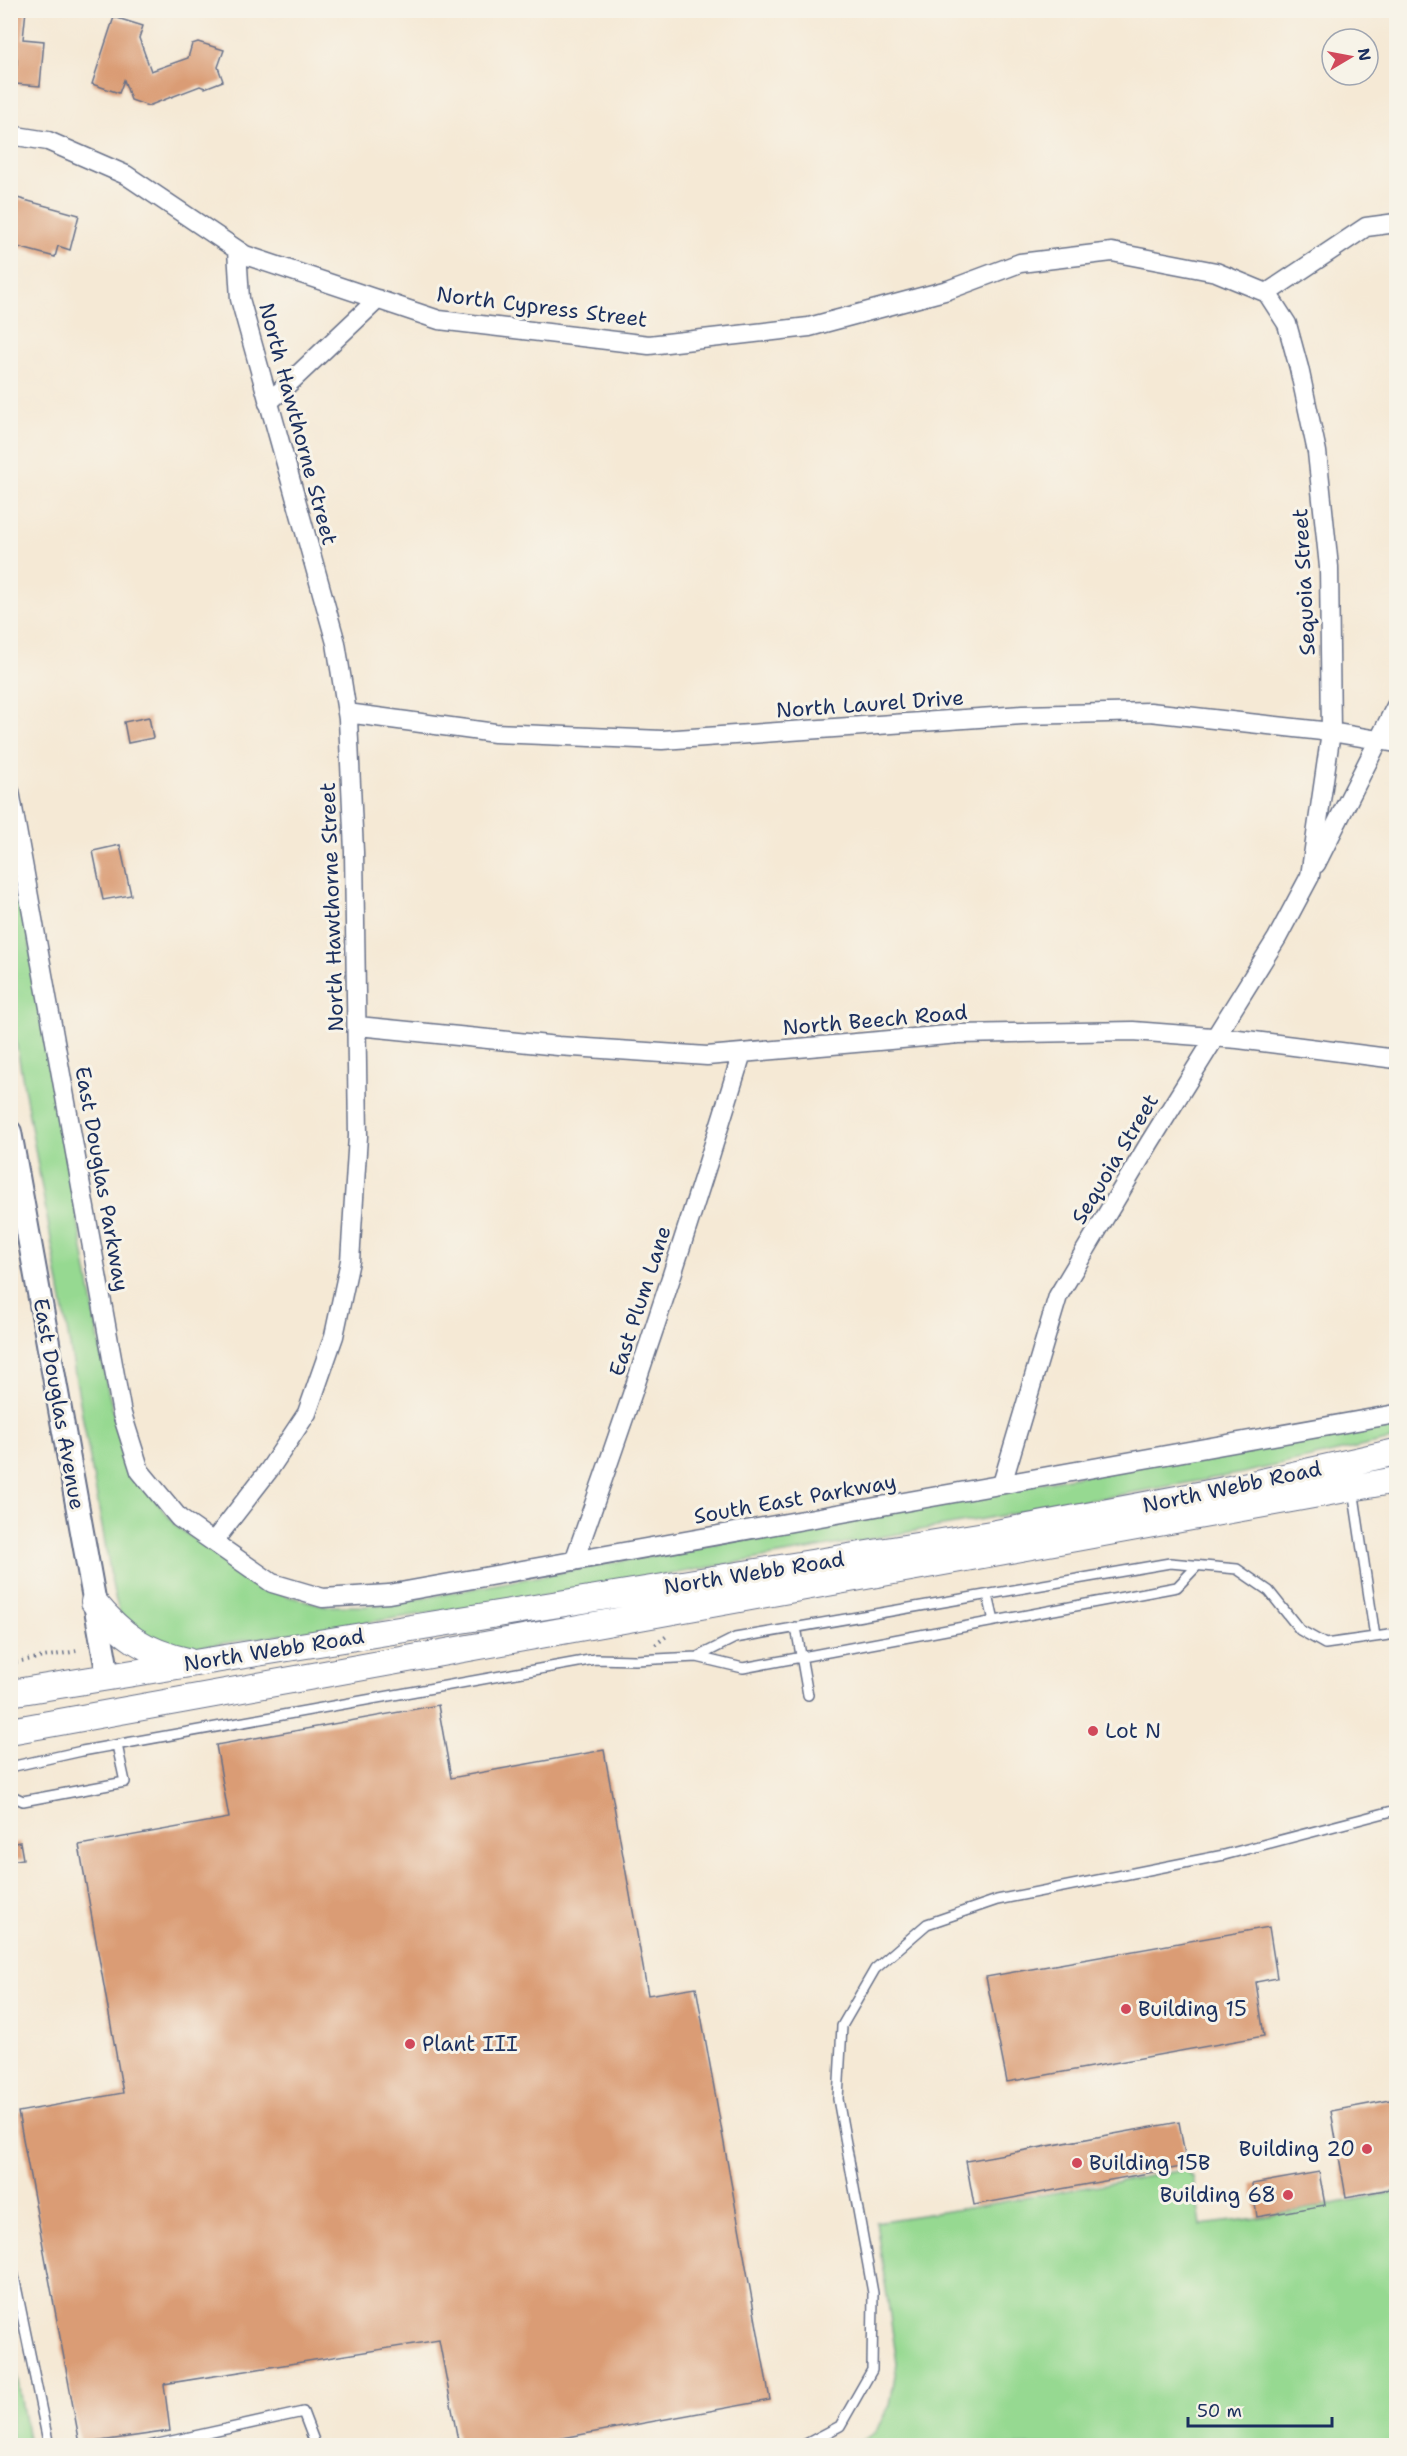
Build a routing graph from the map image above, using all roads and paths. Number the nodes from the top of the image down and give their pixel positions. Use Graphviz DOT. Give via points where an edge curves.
graph roads {
  1 [pos="10,135"];
  2 [pos="1396,223"];
  3 [pos="237,250"];
  4 [pos="1267,293"];
  5 [pos="378,299"];
  6 [pos="268,403"];
  7 [pos="1396,706"];
  8 [pos="347,713"];
  9 [pos="1331,732"];
  10 [pos="1388,741"];
  11 [pos="10,791"];
  12 [pos="1310,876"];
  13 [pos="358,1026"];
  14 [pos="1216,1037"];
  15 [pos="742,1053"];
  16 [pos="1396,1059"];
  17 [pos="10,1132"];
  18 [pos="1396,1414"];
  19 [pos="1396,1452"];
  20 [pos="1350,1475"];
  21 [pos="1396,1480"];
  22 [pos="1002,1484"];
  23 [pos="214,1541"];
  24 [pos="574,1561"];
  25 [pos="1197,1566"];
  26 [pos="988,1594"];
  27 [pos="94,1602"];
  28 [pos="994,1622"];
  29 [pos="796,1628"];
  30 [pos="672,1632"];
  31 [pos="1396,1634"];
  32 [pos="1375,1637"];
  33 [pos="76,1651"];
  34 [pos="697,1657"];
  35 [pos="801,1657"];
  36 [pos="635,1660"];
  37 [pos="193,1663"];
  38 [pos="10,1664"];
  39 [pos="108,1676"];
  40 [pos="10,1694"];
  41 [pos="808,1695"];
  42 [pos="150,1705"];
  43 [pos="59,1722"];
  44 [pos="10,1731"];
  45 [pos="117,1745"];
  46 [pos="10,1767"];
  47 [pos="10,1795"];
  48 [pos="1396,1810"];
  49 [pos="10,2257"];
  50 [pos="49,2445"];
  51 [pos="149,2445"];
  52 [pos="316,2445"];
  53 [pos="802,2445"];
  1 -- 3 [label="street, North Cypress Street" via="48,141 126,175"];
  2 -- 4 [label="street" via="1366,227"];
  3 -- 5 [label="street, North Cypress Street"];
  3 -- 6 [label="street, North Hawthorne Street" via="240,299"];
  4 -- 5 [label="street, North Cypress Street" via="1216,272 1112,252 1020,263 948,290 809,327 649,345 439,320"];
  4 -- 9 [label="street, Sequoia Street" via="1287,324 1317,452 1329,567"];
  5 -- 6 [label="street"];
  6 -- 8 [label="street, North Hawthorne Street" via="336,643"];
  7 -- 10 [label="street, Sequoia Street"];
  8 -- 9 [label="street, North Laurel Drive" via="495,733 662,740 1022,715 1150,712"];
  8 -- 13 [label="street, North Hawthorne Street"];
  9 -- 10 [label="street, North Laurel Drive"];
  9 -- 12 [label="street, Sequoia Street"];
  10 -- 12 [label="street, Sequoia Street"];
  11 -- 23 [label="street, East Douglas Parkway" via="122,1414 140,1471 179,1518"];
  12 -- 14 [label="street, Sequoia Street"];
  13 -- 15 [label="street, North Beech Road" via="558,1046 707,1056"];
  13 -- 23 [label="street, North Hawthorne Street" via="358,1136 350,1261 334,1336 307,1413"];
  14 -- 15 [label="street, North Beech Road" via="1133,1031 959,1034"];
  14 -- 16 [label="street, North Beech Road"];
  14 -- 22 [label="street, Sequoia Street" via="1058,1296"];
  15 -- 24 [label="street, East Plum Lane" via="697,1201"];
  17 -- 27 [label="street, East Douglas Avenue"];
  18 -- 22 [label="street, South East Parkway"];
  19 -- 20 [label="main road, North Webb Road"];
  20 -- 21 [label="main road, North Webb Road"];
  20 -- 32 [label="lane"];
  20 -- 37 [label="main road, North Webb Road" via="1230,1488 992,1534"];
  20 -- 42 [label="main road, North Webb Road"];
  22 -- 24 [label="street, South East Parkway"];
  23 -- 24 [label="street, South East Parkway" via="272,1583 323,1598 389,1594"];
  25 -- 26 [label="lane" via="1170,1563"];
  25 -- 28 [label="lane" via="1177,1587"];
  25 -- 32 [label="lane" via="1237,1569 1269,1591 1300,1630 1325,1644"];
  26 -- 28 [label="lane"];
  26 -- 29 [label="lane"];
  27 -- 37 [label="main road" via="125,1635 144,1647"];
  27 -- 39 [label="street, East Douglas Avenue"];
  28 -- 35 [label="lane"];
  29 -- 34 [label="lane" via="735,1638"];
  29 -- 35 [label="lane"];
  30 -- 36 [label="path"];
  31 -- 32 [label="lane"];
  33 -- 38 [label="path"];
  34 -- 35 [label="lane" via="743,1668"];
  34 -- 36 [label="lane"];
  35 -- 41 [label="lane"];
  36 -- 45 [label="lane" via="595,1659"];
  37 -- 39 [label="main road, North Webb Road"];
  39 -- 40 [label="main road, North Webb Road"];
  39 -- 42 [label="main road" via="132,1700"];
  39 -- 43 [label="main road" via="102,1688"];
  42 -- 43 [label="main road, North Webb Road"];
  43 -- 44 [label="main road, North Webb Road"];
  45 -- 46 [label="lane"];
  45 -- 47 [label="lane" via="125,1782 23,1801"];
  48 -- 53 [label="lane" via="1224,1855 997,1900 927,1924 875,1969 842,2026 838,2099 873,2294 872,2370 840,2426"];
  49 -- 50 [label="lane"];
  51 -- 52 [label="lane" via="303,2412"];
}
